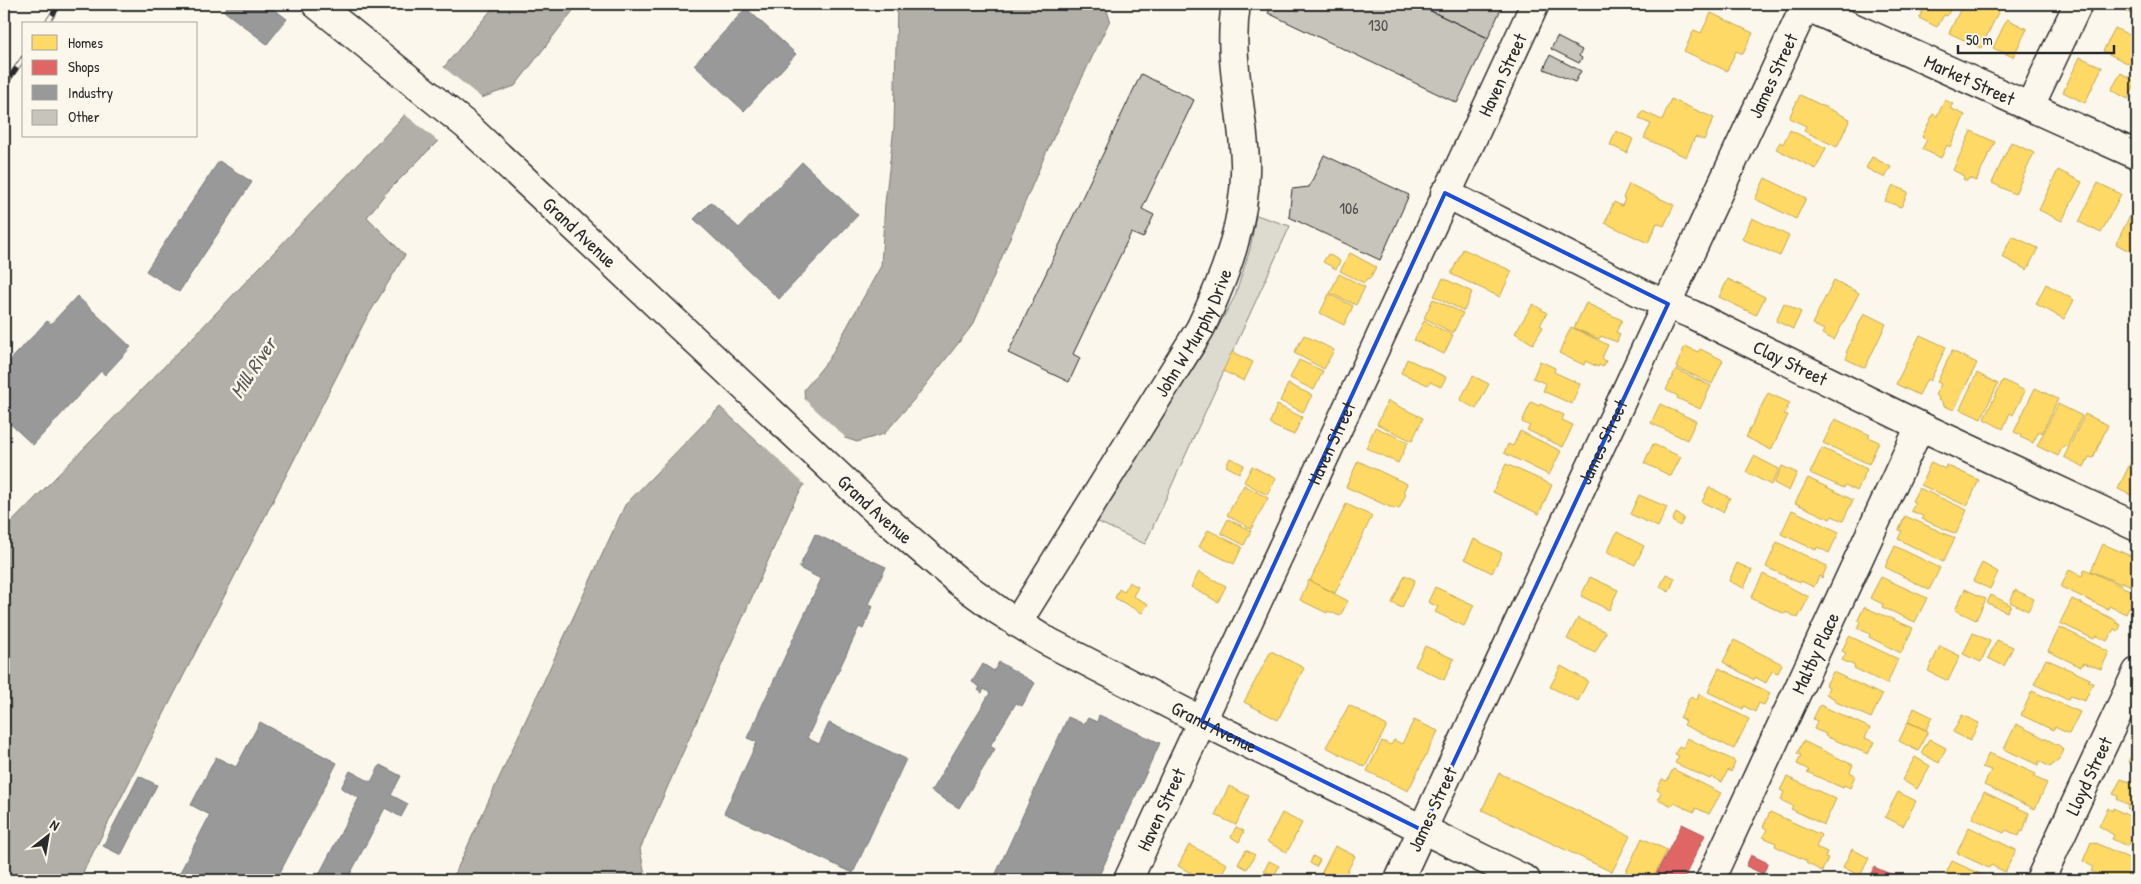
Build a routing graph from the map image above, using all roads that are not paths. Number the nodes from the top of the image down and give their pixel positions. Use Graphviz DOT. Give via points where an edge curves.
graph roads {
  1 [pos="316,4"];
  2 [pos="1236,4"];
  3 [pos="1535,4"];
  4 [pos="1804,4"];
  5 [pos="2078,4"];
  6 [pos="2030,106"];
  7 [pos="2137,155"];
  8 [pos="1446,193"];
  9 [pos="1668,304"];
  10 [pos="1920,426"];
  11 [pos="2137,527"];
  12 [pos="1017,623"];
  13 [pos="2137,672"];
  14 [pos="1202,721"];
  15 [pos="1422,830"];
  16 [pos="1128,880"];
  17 [pos="1399,880"];
  18 [pos="1526,880"];
  19 [pos="1710,880"];
  20 [pos="2040,880"];
  1 -- 12 [label="street, Grand Avenue" via="466,125 931,559"];
  2 -- 12 [label="street, John W Murphy Drive" via="1233,65 1243,134 1244,193 1237,229 1217,294 1200,329"];
  3 -- 8 [label="street, Haven Street"];
  4 -- 6 [label="street, Market Street"];
  4 -- 9 [label="street, James Street"];
  5 -- 6 [label="street"];
  6 -- 7 [label="street, Market Street"];
  8 -- 9 [label="street, Clay Street"];
  8 -- 14 [label="street, Haven Street"];
  9 -- 10 [label="street, Clay Street"];
  9 -- 15 [label="street, James Street"];
  10 -- 11 [label="street, Clay Street"];
  10 -- 19 [label="street, Maltby Place"];
  12 -- 14 [label="street, Grand Avenue" via="1085,662"];
  13 -- 20 [label="street, Lloyd Street"];
  14 -- 15 [label="street, Grand Avenue"];
  14 -- 16 [label="street, Haven Street"];
  15 -- 17 [label="street, James Street"];
  15 -- 18 [label="street, Grand Avenue"];
}
